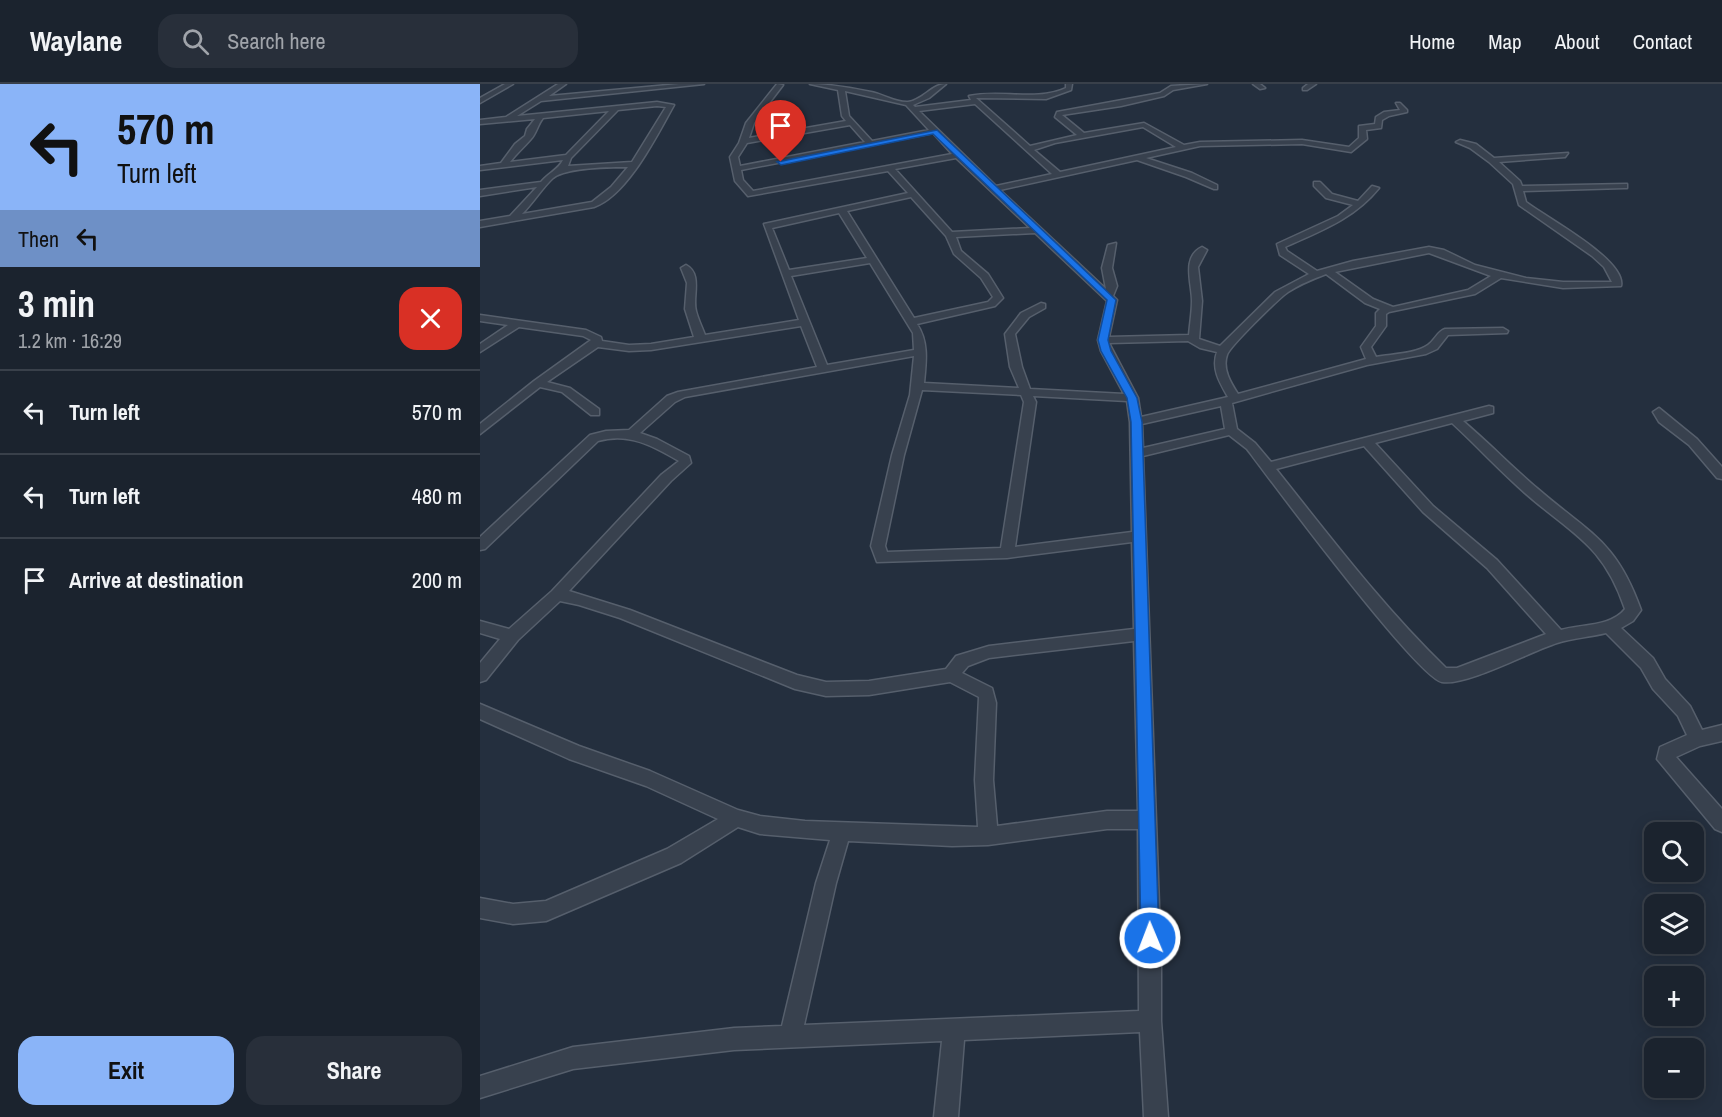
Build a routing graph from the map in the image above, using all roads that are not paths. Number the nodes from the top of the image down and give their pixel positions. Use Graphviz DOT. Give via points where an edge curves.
graph roads {
  1 [pos="510,84"];
  2 [pos="563,84"];
  3 [pos="701,84"];
  4 [pos="768,84"];
  5 [pos="791,84"];
  6 [pos="813,84"];
  7 [pos="930,84"];
  8 [pos="1069,84"];
  9 [pos="1204,84"];
  10 [pos="1313,84"];
  11 [pos="780,85"];
  12 [pos="942,85"];
  13 [pos="673,87"];
  14 [pos="841,89"];
  15 [pos="1305,89"];
  16 [pos="538,99"];
  17 [pos="480,101"];
  18 [pos="975,102"];
  19 [pos="657,104"];
  20 [pos="1398,104"];
  21 [pos="910,107"];
  22 [pos="616,108"];
  23 [pos="541,116"];
  24 [pos="506,120"];
  25 [pos="480,122"];
  26 [pos="852,122"];
  27 [pos="934,131"];
  28 [pos="1083,136"];
  29 [pos="744,141"];
  30 [pos="1460,142"];
  31 [pos="871,144"];
  32 [pos="1182,147"];
  33 [pos="1029,149"];
  34 [pos="958,155"];
  35 [pos="1565,155"];
  36 [pos="568,157"];
  37 [pos="1135,157"];
  38 [pos="1492,160"];
  39 [pos="633,164"];
  40 [pos="504,165"];
  41 [pos="480,168"];
  42 [pos="563,168"];
  43 [pos="891,168"];
  44 [pos="736,169"];
  45 [pos="1058,174"];
  46 [pos="544,184"];
  47 [pos="1317,184"];
  48 [pos="1624,186"];
  49 [pos="1214,187"];
  50 [pos="1522,187"];
  51 [pos="1376,188"];
  52 [pos="994,189"];
  53 [pos="480,193"];
  54 [pos="914,194"];
  55 [pos="1360,204"];
  56 [pos="842,210"];
  57 [pos="513,218"];
  58 [pos="480,224"];
  59 [pos="1037,230"];
  60 [pos="950,235"];
  61 [pos="1113,245"];
  62 [pos="1202,250"];
  63 [pos="873,260"];
  64 [pos="686,268"];
  65 [pos="1329,272"];
  66 [pos="785,274"];
  67 [pos="1500,274"];
  68 [pos="1317,275"];
  69 [pos="1109,295"];
  70 [pos="1041,306"];
  71 [pos="1388,309"];
  72 [pos="480,318"];
  73 [pos="804,322"];
  74 [pos="911,322"];
  75 [pos="516,324"];
  76 [pos="1503,331"];
  77 [pos="1194,339"];
  78 [pos="701,340"];
  79 [pos="1103,340"];
  80 [pos="596,344"];
  81 [pos="480,349"];
  82 [pos="1222,350"];
  83 [pos="921,352"];
  84 [pos="1373,362"];
  85 [pos="823,369"];
  86 [pos="538,382"];
  87 [pos="920,386"];
  88 [pos="1024,392"];
  89 [pos="1132,398"];
  90 [pos="1231,400"];
  91 [pos="1489,410"];
  92 [pos="595,412"];
  93 [pos="1659,412"];
  94 [pos="1455,420"];
  95 [pos="1136,422"];
  96 [pos="480,430"];
  97 [pos="1231,431"];
  98 [pos="632,434"];
  99 [pos="1366,441"];
  100 [pos="1136,454"];
  101 [pos="1269,467"];
  102 [pos="1722,475"];
  103 [pos="1139,536"];
  104 [pos="480,545"];
  105 [pos="1007,553"];
  106 [pos="557,595"];
  107 [pos="1609,626"];
  108 [pos="480,627"];
  109 [pos="1142,634"];
  110 [pos="512,636"];
  111 [pos="1557,636"];
  112 [pos="480,675"];
  113 [pos="951,675"];
  114 [pos="480,711"];
  115 [pos="1722,734"];
  116 [pos="1698,739"];
  117 [pos="736,818"];
  118 [pos="1147,820"];
  119 [pos="1722,823"];
  120 [pos="842,831"];
  121 [pos="988,836"];
  122 [pos="480,908"];
  123 [pos="1150,1021"];
  124 [pos="954,1031"];
  125 [pos="790,1037"];
  126 [pos="480,1087"];
  127 [pos="946,1117"];
  128 [pos="1156,1117"];
  1 -- 17 [label="street"];
  2 -- 16 [label="street"];
  3 -- 13 [label="street"];
  4 -- 11 [label="street"];
  5 -- 11 [label="street"];
  6 -- 14 [label="street"];
  7 -- 12 [label="street"];
  8 -- 18 [label="street" via="1069,89 1056,94 971,96"];
  9 -- 28 [label="street" via="1171,87 1162,95 1059,113"];
  10 -- 15 [label="street"];
  11 -- 29 [label="street" via="750,123"];
  12 -- 21 [label="street"];
  13 -- 16 [label="street"];
  13 -- 19 [label="street"];
  14 -- 21 [label="street"];
  14 -- 26 [label="street" via="844,112"];
  16 -- 24 [label="street"];
  18 -- 21 [label="street"];
  18 -- 33 [label="street"];
  19 -- 22 [label="street"];
  19 -- 39 [label="street" via="671,105"];
  20 -- 32 [label="street" via="1405,111 1387,114 1379,119 1378,126 1362,128 1363,139 1351,150 1293,141"];
  21 -- 27 [label="street"];
  22 -- 23 [label="street"];
  22 -- 36 [label="street"];
  23 -- 24 [label="street"];
  23 -- 40 [label="street" via="531,129 530,138 518,146"];
  24 -- 25 [label="street"];
  26 -- 29 [label="street"];
  26 -- 31 [label="street"];
  27 -- 31 [label="street"];
  27 -- 34 [label="street"];
  28 -- 32 [label="street" via="1144,124"];
  28 -- 33 [label="street"];
  29 -- 44 [label="street" via="734,157"];
  30 -- 38 [label="street"];
  31 -- 44 [label="street"];
  32 -- 37 [label="street"];
  33 -- 45 [label="street"];
  34 -- 43 [label="street"];
  34 -- 52 [label="street"];
  35 -- 38 [label="street"];
  36 -- 40 [label="street"];
  36 -- 42 [label="street"];
  37 -- 45 [label="street"];
  37 -- 49 [label="street"];
  38 -- 50 [label="street"];
  39 -- 42 [label="street" via="606,164 583,170"];
  39 -- 57 [label="street" via="600,202"];
  40 -- 41 [label="street"];
  42 -- 46 [label="street"];
  43 -- 44 [label="street" via="755,195 739,181"];
  43 -- 54 [label="street"];
  45 -- 52 [label="street"];
  46 -- 53 [label="street"];
  46 -- 57 [label="street"];
  47 -- 55 [label="street" via="1329,196"];
  48 -- 50 [label="street"];
  50 -- 67 [label="street" via="1522,203 1598,256 1620,283 1554,284"];
  51 -- 55 [label="street"];
  52 -- 59 [label="street"];
  54 -- 56 [label="street"];
  54 -- 60 [label="street"];
  55 -- 68 [label="street" via="1341,218 1280,246 1286,256"];
  56 -- 63 [label="street"];
  56 -- 66 [label="street" via="767,226"];
  57 -- 58 [label="street"];
  59 -- 60 [label="street"];
  59 -- 69 [label="street"];
  60 -- 74 [label="street" via="957,252 985,276 998,298 991,304"];
  61 -- 69 [label="street" via="1107,268 1112,286"];
  62 -- 77 [label="street" via="1195,262 1193,280 1197,295"];
  63 -- 66 [label="street"];
  63 -- 74 [label="street"];
  64 -- 78 [label="street" via="692,283 690,309"];
  65 -- 67 [label="street" via="1429,250"];
  65 -- 68 [label="street"];
  65 -- 71 [label="street" via="1369,301"];
  66 -- 73 [label="street"];
  67 -- 71 [label="street" via="1461,295"];
  68 -- 82 [label="street" via="1283,291"];
  69 -- 79 [label="street" via="1113,303"];
  70 -- 88 [label="street" via="1025,315 1010,334"];
  71 -- 84 [label="street" via="1381,313 1381,326 1366,347"];
  72 -- 75 [label="street"];
  73 -- 78 [label="street"];
  73 -- 85 [label="street"];
  74 -- 83 [label="street" via="918,333"];
  75 -- 80 [label="street" via="586,333 597,339"];
  75 -- 81 [label="street"];
  76 -- 84 [label="street" via="1445,332 1429,350"];
  77 -- 79 [label="street"];
  77 -- 82 [label="street"];
  78 -- 80 [label="street" via="640,348"];
  79 -- 89 [label="street"];
  80 -- 86 [label="street"];
  82 -- 90 [label="street" via="1219,364"];
  83 -- 85 [label="street"];
  83 -- 87 [label="street"];
  84 -- 90 [label="street"];
  85 -- 98 [label="street" via="682,394"];
  86 -- 92 [label="street" via="566,390"];
  86 -- 96 [label="street"];
  87 -- 88 [label="street"];
  87 -- 105 [label="street" via="890,488 879,553 882,558 896,559"];
  88 -- 89 [label="street"];
  88 -- 105 [label="street" via="1030,402"];
  89 -- 95 [label="street"];
  90 -- 95 [label="street"];
  90 -- 97 [label="street"];
  91 -- 94 [label="street"];
  93 -- 102 [label="street"];
  94 -- 99 [label="street"];
  94 -- 107 [label="street" via="1520,481 1606,551 1628,591 1633,610 1630,616"];
  95 -- 100 [label="street"];
  97 -- 100 [label="street"];
  97 -- 101 [label="street"];
  98 -- 104 [label="street" via="594,438"];
  98 -- 106 [label="street" via="645,437 686,461"];
  99 -- 101 [label="street"];
  99 -- 111 [label="street" via="1428,509 1492,564"];
  100 -- 103 [label="street"];
  101 -- 111 [label="street" via="1365,591 1442,675 1457,675"];
  103 -- 105 [label="street"];
  103 -- 109 [label="street"];
  106 -- 110 [label="street"];
  106 -- 113 [label="street" via="625,614 795,682 826,689 869,688"];
  107 -- 111 [label="street"];
  107 -- 116 [label="street" via="1642,656 1659,684 1684,711"];
  108 -- 110 [label="street"];
  109 -- 113 [label="street" via="989,652 962,661"];
  109 -- 118 [label="street"];
  110 -- 112 [label="street"];
  113 -- 121 [label="street" via="986,693 984,780"];
  114 -- 117 [label="street"];
  115 -- 116 [label="street"];
  116 -- 119 [label="street" via="1670,749 1666,759"];
  117 -- 120 [label="street" via="794,829"];
  117 -- 122 [label="street" via="674,856 546,912 512,915"];
  118 -- 121 [label="street" via="1107,820"];
  118 -- 123 [label="street"];
  120 -- 121 [label="street"];
  120 -- 125 [label="street"];
  123 -- 124 [label="street"];
  123 -- 128 [label="street"];
  124 -- 125 [label="street"];
  124 -- 127 [label="street"];
  125 -- 126 [label="street" via="734,1039 573,1058"];
}
